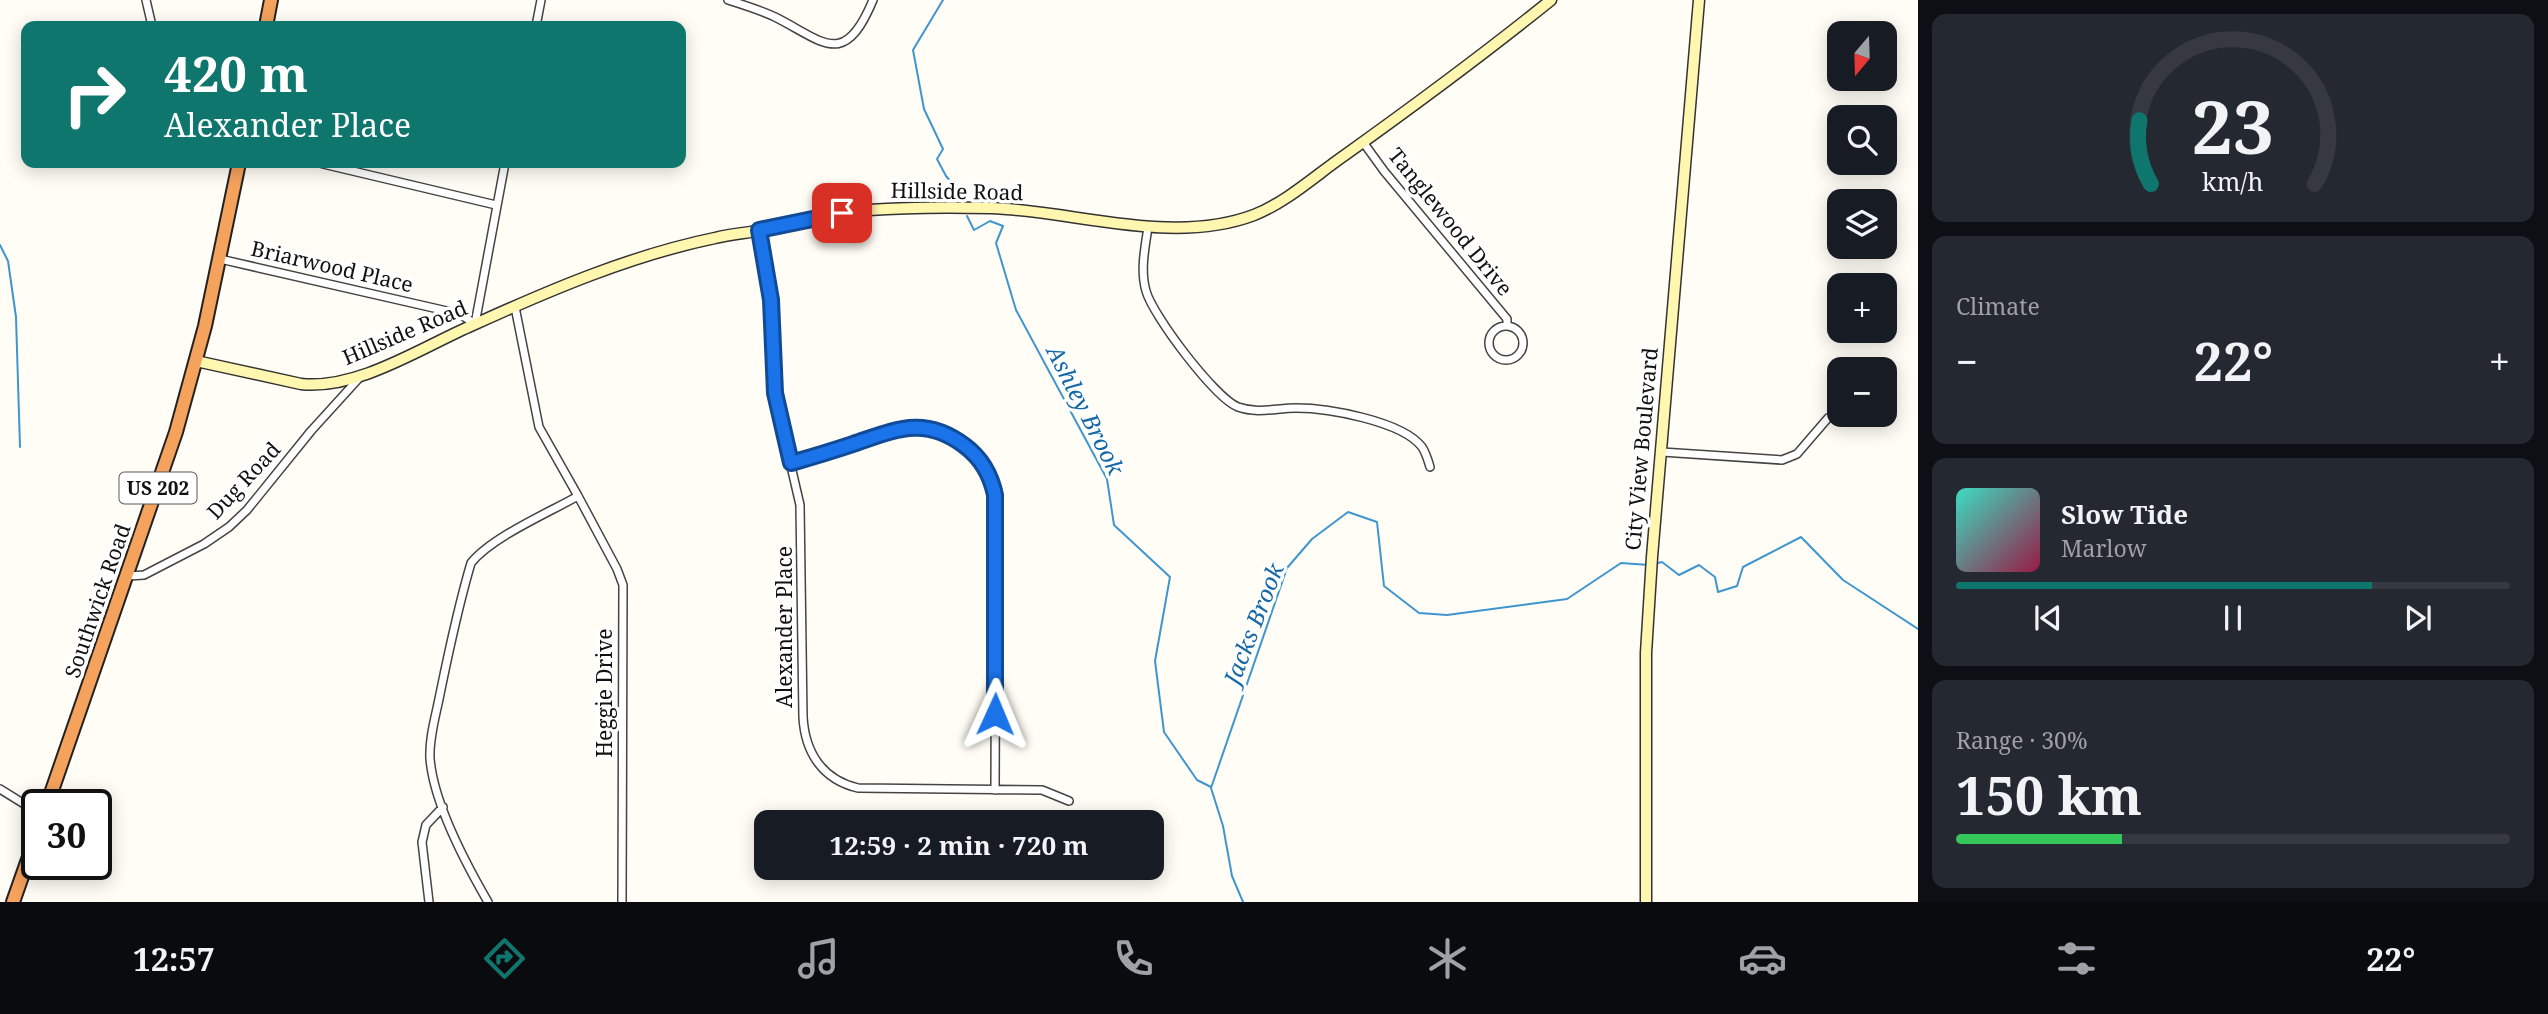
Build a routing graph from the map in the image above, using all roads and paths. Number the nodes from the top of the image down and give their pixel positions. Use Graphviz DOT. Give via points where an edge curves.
graph roads {
  1 [pos="146,0"];
  2 [pos="271,0"];
  3 [pos="541,0"];
  4 [pos="728,0"];
  5 [pos="873,0"];
  6 [pos="1551,0"];
  7 [pos="1699,0"];
  8 [pos="151,21"];
  9 [pos="267,21"];
  10 [pos="537,21"];
  11 [pos="1363,142"];
  12 [pos="238,168"];
  13 [pos="340,168"];
  14 [pos="504,168"];
  15 [pos="496,205"];
  16 [pos="1148,227"];
  17 [pos="759,230"];
  18 [pos="220,259"];
  19 [pos="515,307"];
  20 [pos="475,324"];
  21 [pos="1507,326"];
  22 [pos="196,361"];
  23 [pos="362,375"];
  24 [pos="1827,419"];
  25 [pos="1662,452"];
  26 [pos="791,463"];
  27 [pos="1430,467"];
  28 [pos="578,496"];
  29 [pos="128,576"];
  30 [pos="0,789"];
  31 [pos="53,789"];
  32 [pos="995,790"];
  33 [pos="1069,801"];
  34 [pos="21,802"];
  35 [pos="443,807"];
  36 [pos="21,879"];
  37 [pos="13,902"];
  38 [pos="429,902"];
  39 [pos="488,902"];
  40 [pos="622,902"];
  41 [pos="1646,902"];
  1 -- 8 [label="street"];
  2 -- 9 [label="highway"];
  3 -- 10 [label="street"];
  4 -- 5 [label="street" via="830,45 849,37"];
  6 -- 11 [label="street, Hillside Road"];
  7 -- 25 [label="street, City View Boulevard"];
  11 -- 16 [label="street, Hillside Road" via="1257,214 1209,225"];
  11 -- 21 [label="street, Tanglewood Drive" via="1507,319"];
  12 -- 18 [label="highway, Southwick Road / US 202"];
  13 -- 15 [label="street"];
  14 -- 15 [label="street"];
  15 -- 20 [label="street"];
  16 -- 17 [label="street, Hillside Road" via="983,208 870,210"];
  16 -- 27 [label="street" via="1144,277 1151,303 1226,401 1255,411 1298,408 1364,418 1413,439 1422,447"];
  17 -- 19 [label="street, Hillside Road" via="649,256"];
  17 -- 26 [label="street, Alexander Place" via="771,300 775,393"];
  18 -- 20 [label="street, Briarwood Place" via="460,314"];
  18 -- 22 [label="highway, Southwick Road / US 202"];
  19 -- 20 [label="street, Hillside Road"];
  19 -- 28 [label="street, Heggie Drive" via="539,427"];
  20 -- 23 [label="street, Hillside Road"];
  21 -- 21 [label="street, Tanglewood Drive" via="1492,333 1489,344 1494,354 1504,359 1519,354 1523,344 1521,334"];
  22 -- 23 [label="street, Hillside Road" via="313,385"];
  22 -- 29 [label="highway, Southwick Road / US 202"];
  23 -- 29 [label="street, Dug Road" via="229,527 144,575"];
  24 -- 25 [label="street" via="1797,454 1782,460"];
  25 -- 41 [label="street, City View Boulevard" via="1645,667"];
  26 -- 32 [label="street, Alexander Place" via="802,525 803,730 814,759 837,780 858,789"];
  26 -- 32 [label="street" via="892,430 920,427 956,440 984,467 993,486 996,515"];
  28 -- 35 [label="street" via="495,543 471,563 457,607 432,734 430,757"];
  28 -- 40 [label="street, Heggie Drive" via="623,585"];
  29 -- 31 [label="highway, Southwick Road / US 202"];
  30 -- 34 [label="street"];
  32 -- 33 [label="street, Alexander Place" via="1047,791"];
  35 -- 38 [label="street" via="426,825 422,842"];
  35 -- 39 [label="street"];
  36 -- 37 [label="highway"];
}
